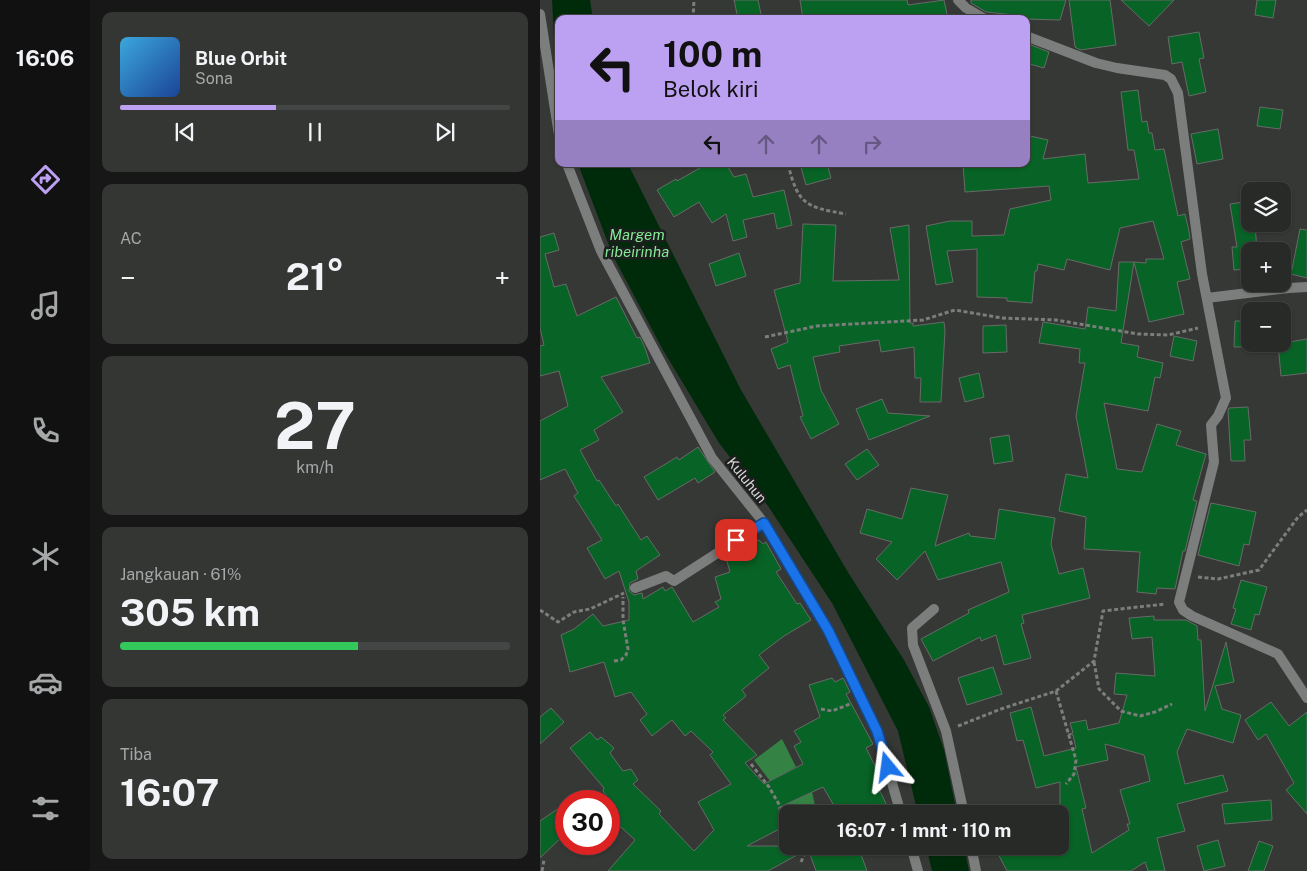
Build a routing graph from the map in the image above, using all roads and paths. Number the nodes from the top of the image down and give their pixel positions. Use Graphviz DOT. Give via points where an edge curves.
graph roads {
  1 [pos="694,0"];
  2 [pos="958,0"];
  3 [pos="540,14"];
  4 [pos="693,15"];
  5 [pos="979,15"];
  6 [pos="1030,38"];
  7 [pos="555,110"];
  8 [pos="568,167"];
  9 [pos="789,167"];
  10 [pos="846,214"];
  11 [pos="1307,287"];
  12 [pos="1207,298"];
  13 [pos="1211,326"];
  14 [pos="765,337"];
  15 [pos="1307,510"];
  16 [pos="764,523"];
  17 [pos="1185,576"];
  18 [pos="635,588"];
  19 [pos="623,594"];
  20 [pos="1179,602"];
  21 [pos="540,610"];
  22 [pos="934,610"];
  23 [pos="1094,661"];
  24 [pos="614,662"];
  25 [pos="1056,691"];
  26 [pos="861,698"];
  27 [pos="1307,698"];
  28 [pos="1172,704"];
  29 [pos="821,709"];
  30 [pos="946,731"];
  31 [pos="751,764"];
  32 [pos="1066,784"];
  33 [pos="779,805"];
  34 [pos="898,805"];
  35 [pos="962,805"];
  36 [pos="804,855"];
  37 [pos="914,855"];
  38 [pos="973,855"];
  39 [pos="544,860"];
  40 [pos="801,862"];
  41 [pos="541,871"];
  42 [pos="918,871"];
  43 [pos="976,871"];
  1 -- 4 [label="path"];
  2 -- 5 [label="street"];
  3 -- 7 [label="street"];
  6 -- 12 [label="street" via="1096,63 1165,75 1171,79 1178,93"];
  8 -- 16 [label="street, Kuluhun" via="601,252 712,458"];
  9 -- 10 [label="path" via="806,203"];
  11 -- 12 [label="street"];
  12 -- 13 [label="street"];
  13 -- 14 [label="path" via="1168,335 1138,334 1056,320 1002,318 955,310 923,320 817,326"];
  13 -- 17 [label="street" via="1226,398 1211,425 1214,462"];
  15 -- 17 [label="path" via="1298,517 1259,570 1218,579"];
  16 -- 18 [label="street" via="674,581 666,576"];
  16 -- 26 [label="street, Kuluhun" via="828,630"];
  17 -- 20 [label="street"];
  18 -- 19 [label="path"];
  19 -- 21 [label="path" via="590,609 574,612 558,622"];
  19 -- 24 [label="path" via="628,649 621,660"];
  20 -- 23 [label="path" via="1103,611"];
  20 -- 27 [label="street" via="1183,610 1192,616 1278,654"];
  22 -- 30 [label="street" via="912,628 913,645"];
  23 -- 25 [label="path"];
  23 -- 28 [label="path" via="1099,689 1121,711 1140,716"];
  25 -- 30 [label="path" via="1001,708"];
  25 -- 32 [label="path" via="1076,760 1074,774"];
  26 -- 29 [label="path" via="832,710"];
  26 -- 34 [label="street, Kuluhun" via="877,731"];
  30 -- 35 [label="street"];
  31 -- 33 [label="path"];
  36 -- 40 [label="path"];
  37 -- 42 [label="street"];
  38 -- 43 [label="street"];
  39 -- 41 [label="path"];
}
